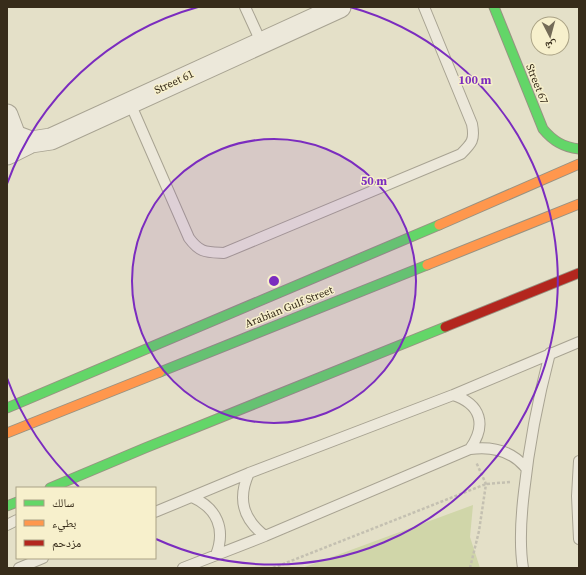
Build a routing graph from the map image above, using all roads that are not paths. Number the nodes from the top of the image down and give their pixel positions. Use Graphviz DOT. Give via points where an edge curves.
graph roads {
  1 [pos="245,7"];
  2 [pos="340,7"];
  3 [pos="424,7"];
  4 [pos="494,7"];
  5 [pos="261,42"];
  6 [pos="130,103"];
  7 [pos="7,115"];
  8 [pos="31,142"];
  9 [pos="579,149"];
  10 [pos="7,154"];
  11 [pos="579,164"];
  12 [pos="579,204"];
  13 [pos="359,260"];
  14 [pos="579,273"];
  15 [pos="320,285"];
  16 [pos="269,319"];
  17 [pos="579,342"];
  18 [pos="230,344"];
  19 [pos="550,353"];
  20 [pos="117,389"];
  21 [pos="453,395"];
  22 [pos="70,397"];
  23 [pos="46,401"];
  24 [pos="7,408"];
  25 [pos="7,433"];
  26 [pos="145,448"];
  27 [pos="470,449"];
  28 [pos="579,461"];
  29 [pos="526,468"];
  30 [pos="249,473"];
  31 [pos="86,484"];
  32 [pos="52,487"];
  33 [pos="192,497"];
  34 [pos="156,512"];
  35 [pos="16,520"];
  36 [pos="7,525"];
  37 [pos="265,536"];
  38 [pos="579,539"];
  39 [pos="211,557"];
  40 [pos="41,559"];
  41 [pos="19,568"];
  42 [pos="183,568"];
  43 [pos="212,568"];
  44 [pos="523,568"];
  1 -- 5 [label="lane"];
  2 -- 5 [label="street, Street 61"];
  3 -- 6 [label="lane" via="472,124 472,143 461,154 224,253 206,252 196,248 189,238"];
  4 -- 9 [label="main road, Street 67" via="543,129 557,144"];
  5 -- 6 [label="street, Street 61"];
  6 -- 8 [label="street, Street 61" via="51,139"];
  7 -- 8 [label="street" via="15,136"];
  8 -- 10 [label="street, Street 61"];
  11 -- 13 [label="main road"];
  12 -- 18 [label="main road, Arabian Gulf Street"];
  13 -- 15 [label="main road"];
  13 -- 24 [label="main road"];
  14 -- 26 [label="main road"];
  16 -- 18 [label="main road"];
  17 -- 19 [label="lane"];
  18 -- 20 [label="main road, Arabian Gulf Street"];
  19 -- 21 [label="lane"];
  19 -- 29 [label="lane" via="536,410"];
  20 -- 22 [label="main road"];
  20 -- 25 [label="main road, Arabian Gulf Street"];
  21 -- 27 [label="lane" via="464,398 473,406 478,416 480,428 477,439"];
  21 -- 30 [label="lane"];
  23 -- 24 [label="main road"];
  26 -- 31 [label="lane"];
  26 -- 32 [label="main road"];
  27 -- 29 [label="lane" via="481,447 501,450 520,460"];
  27 -- 37 [label="lane"];
  28 -- 38 [label="lane"];
  29 -- 44 [label="lane" via="521,514"];
  30 -- 33 [label="lane"];
  30 -- 37 [label="lane" via="242,493 244,508 250,522"];
  33 -- 34 [label="lane"];
  33 -- 39 [label="lane" via="209,508 219,525 219,546"];
  35 -- 36 [label="lane"];
  37 -- 39 [label="lane"];
  39 -- 42 [label="lane"];
  39 -- 43 [label="lane"];
  40 -- 41 [label="lane"];
}
